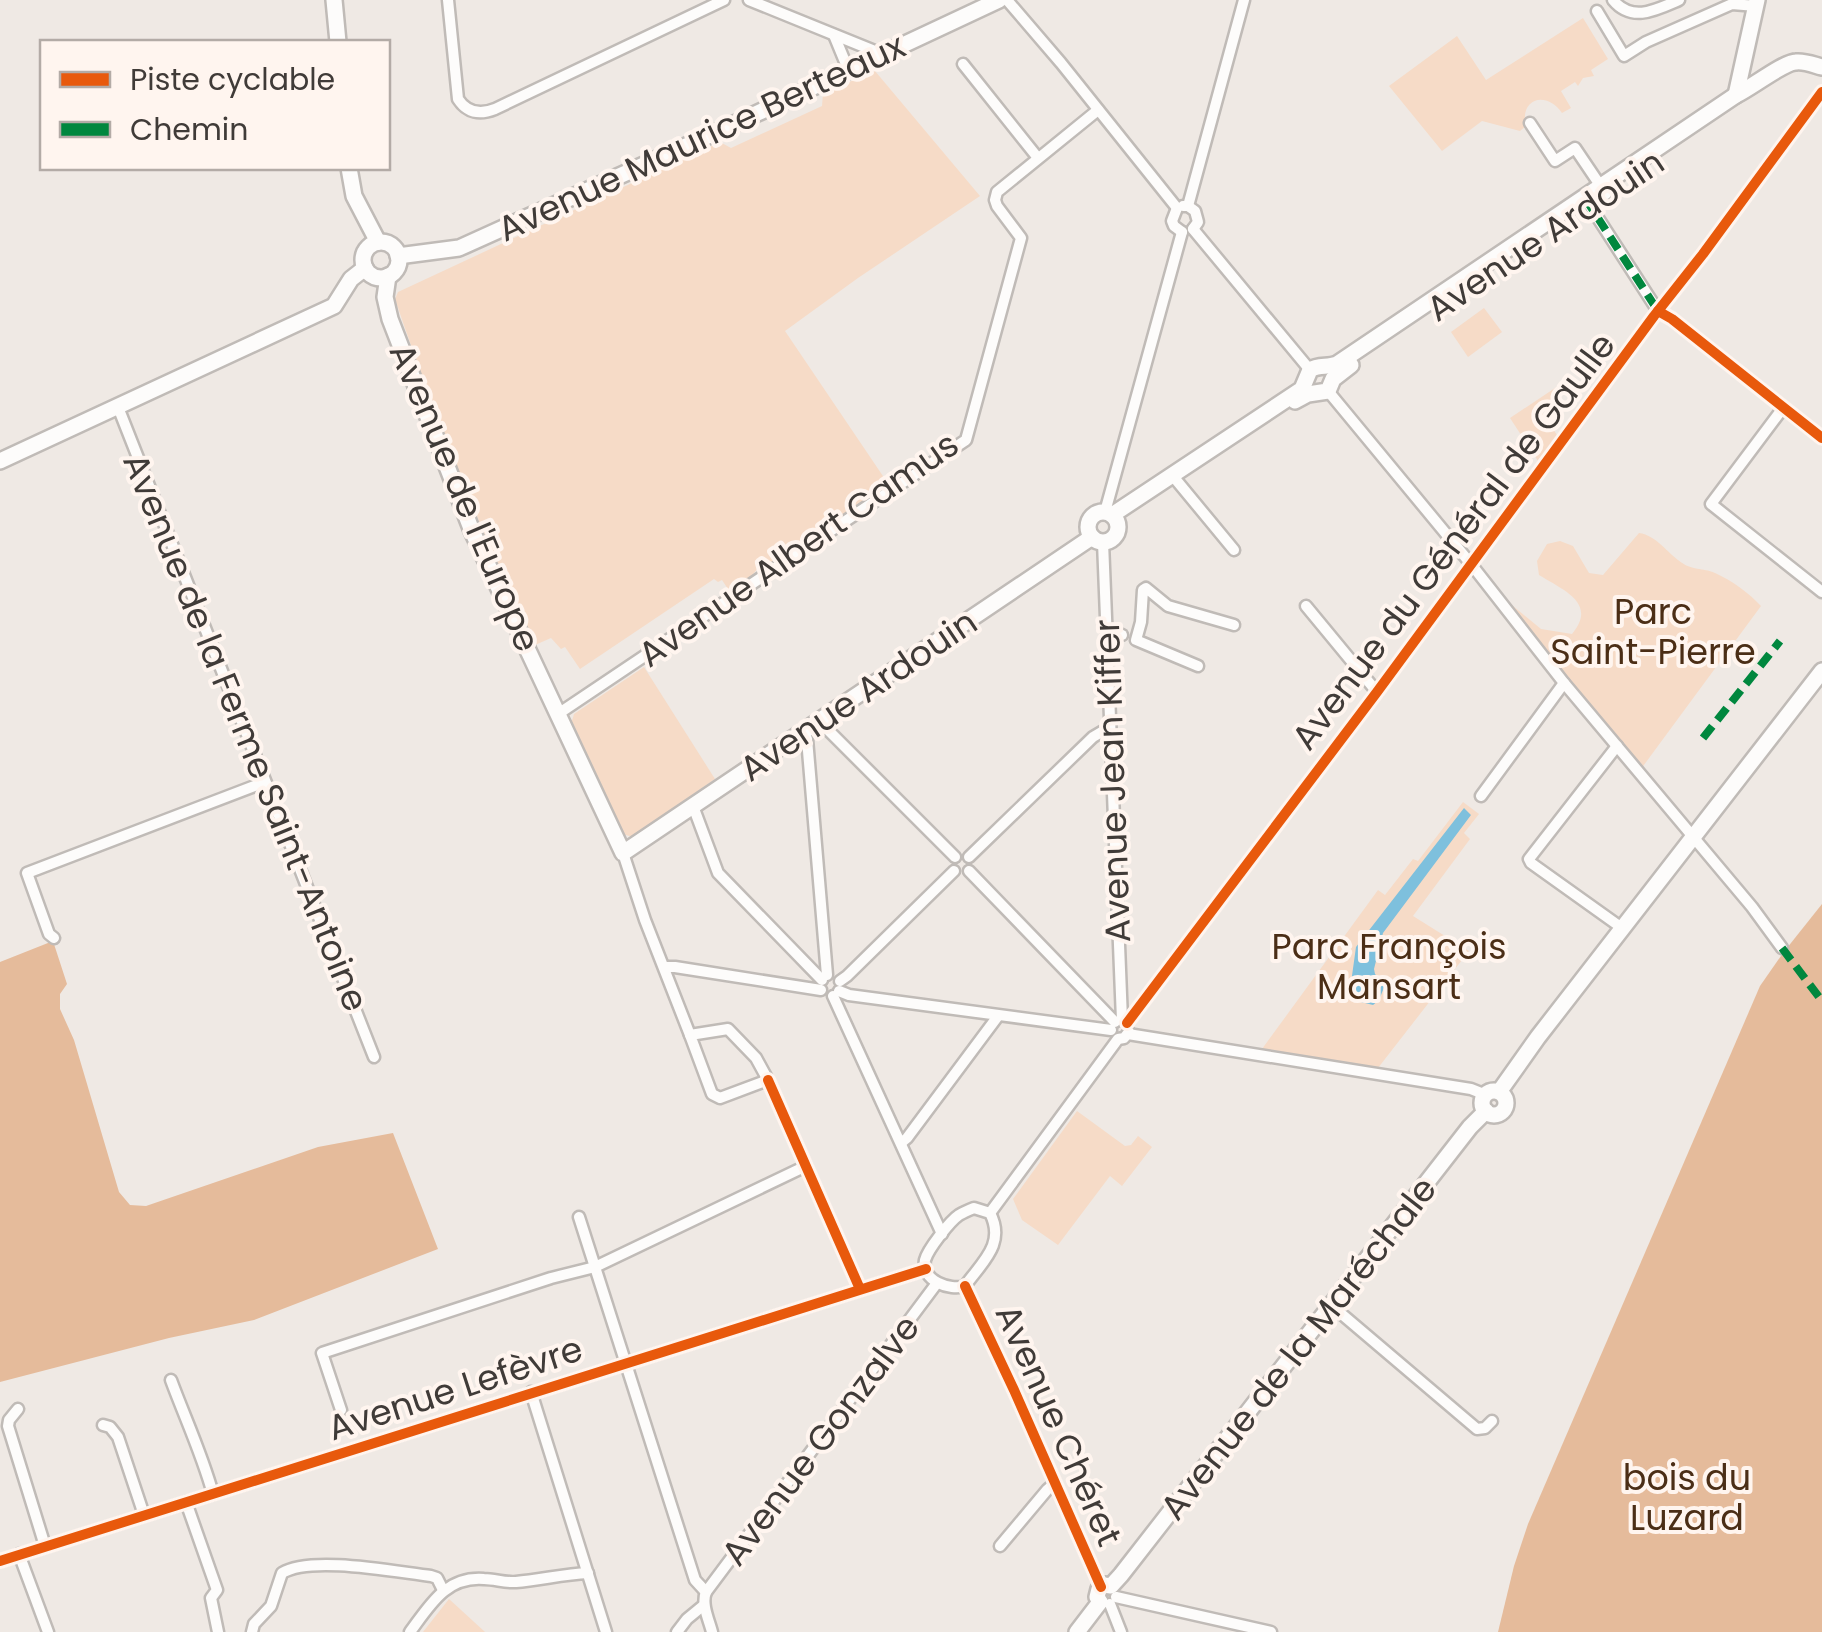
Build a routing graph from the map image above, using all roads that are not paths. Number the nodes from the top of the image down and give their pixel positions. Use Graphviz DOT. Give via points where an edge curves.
graph roads {
  1 [pos="334,0"];
  2 [pos="448,0"];
  3 [pos="724,0"];
  4 [pos="750,0"];
  5 [pos="999,0"];
  6 [pos="1007,0"];
  7 [pos="1244,0"];
  8 [pos="1613,0"];
  9 [pos="1679,0"];
  10 [pos="1757,3"];
  11 [pos="1597,11"];
  12 [pos="834,35"];
  13 [pos="338,40"];
  14 [pos="1747,53"];
  15 [pos="882,54"];
  16 [pos="963,64"];
  17 [pos="1820,68"];
  18 [pos="848,69"];
  19 [pos="1753,88"];
  20 [pos="1822,92"];
  21 [pos="1736,95"];
  22 [pos="1098,110"];
  23 [pos="1530,123"];
  24 [pos="1038,158"];
  25 [pos="349,170"];
  26 [pos="1604,190"];
  27 [pos="1587,202"];
  28 [pos="1182,207"];
  29 [pos="1188,231"];
  30 [pos="378,242"];
  31 [pos="398,256"];
  32 [pos="365,268"];
  33 [pos="388,276"];
  34 [pos="1658,311"];
  35 [pos="1320,380"];
  36 [pos="118,407"];
  37 [pos="1784,408"];
  38 [pos="1822,438"];
  39 [pos="0,461"];
  40 [pos="1176,481"];
  41 [pos="1111,516"];
  42 [pos="1097,540"];
  43 [pos="1234,550"];
  44 [pos="1470,564"];
  45 [pos="1822,592"];
  46 [pos="1306,606"];
  47 [pos="1234,625"];
  48 [pos="1106,628"];
  49 [pos="1122,634"];
  50 [pos="1198,666"];
  51 [pos="1822,670"];
  52 [pos="1564,683"];
  53 [pos="1377,692"];
  54 [pos="558,714"];
  55 [pos="819,721"];
  56 [pos="1110,726"];
  57 [pos="802,732"];
  58 [pos="1617,746"];
  59 [pos="266,782"];
  60 [pos="1481,796"];
  61 [pos="693,806"];
  62 [pos="1694,836"];
  63 [pos="624,854"];
  64 [pos="968,857"];
  65 [pos="955,858"];
  66 [pos="954,870"];
  67 [pos="969,871"];
  68 [pos="1622,928"];
  69 [pos="54,938"];
  70 [pos="1782,948"];
  71 [pos="664,967"];
  72 [pos="823,982"];
  73 [pos="838,989"];
  74 [pos="998,1016"];
  75 [pos="1120,1028"];
  76 [pos="690,1035"];
  77 [pos="374,1057"];
  78 [pos="768,1080"];
  79 [pos="1490,1099"];
  80 [pos="901,1143"];
  81 [pos="806,1166"];
  82 [pos="990,1213"];
  83 [pos="578,1217"];
  84 [pos="942,1234"];
  85 [pos="595,1267"];
  86 [pos="926,1268"];
  87 [pos="937,1283"];
  88 [pos="965,1286"];
  89 [pos="860,1289"];
  90 [pos="1331,1305"];
  91 [pos="625,1362"];
  92 [pos="171,1380"];
  93 [pos="531,1392"];
  94 [pos="18,1408"];
  95 [pos="341,1410"];
  96 [pos="1492,1420"];
  97 [pos="104,1424"];
  98 [pos="1056,1483"];
  99 [pos="213,1494"];
  100 [pos="186,1502"];
  101 [pos="144,1516"];
  102 [pos="45,1546"];
  103 [pos="1000,1546"];
  104 [pos="18,1554"];
  105 [pos="0,1561"];
  106 [pos="588,1573"];
  107 [pos="444,1590"];
  108 [pos="1107,1595"];
  109 [pos="705,1598"];
  110 [pos="48,1632"];
  111 [pos="218,1632"];
  112 [pos="252,1632"];
  113 [pos="410,1632"];
  114 [pos="606,1632"];
  115 [pos="677,1632"];
  116 [pos="712,1632"];
  117 [pos="1076,1632"];
  118 [pos="1121,1632"];
  119 [pos="1271,1632"];
  1 -- 13 [label="street"];
  2 -- 3 [label="street" via="458,98 480,113"];
  4 -- 12 [label="street"];
  5 -- 15 [label="street, Avenue Maurice Berteaux"];
  6 -- 22 [label="street"];
  7 -- 28 [label="street"];
  8 -- 9 [label="street" via="1642,14"];
  10 -- 11 [label="street" via="1732,4 1624,56"];
  10 -- 14 [label="street"];
  12 -- 15 [label="street"];
  12 -- 18 [label="street"];
  14 -- 19 [label="street"];
  14 -- 21 [label="street"];
  15 -- 18 [label="street, Avenue Maurice Berteaux"];
  16 -- 24 [label="street"];
  17 -- 19 [label="street, Avenue Ardouin" via="1789,62"];
  18 -- 31 [label="street, Avenue Maurice Berteaux" via="459,248"];
  19 -- 21 [label="street, Avenue Ardouin"];
  19 -- 26 [label="street, Avenue Ardouin" via="1729,111"];
  20 -- 34 [label="street, Avenue du Général de Gaulle"];
  21 -- 26 [label="street, Avenue Ardouin"];
  22 -- 24 [label="street, Avenue Albert Camus"];
  22 -- 28 [label="street"];
  23 -- 26 [label="street" via="1555,161 1576,148"];
  24 -- 54 [label="street, Avenue Albert Camus" via="997,192 997,206 1021,238 966,440"];
  25 -- 30 [label="street" via="354,196"];
  26 -- 27 [label="street, Avenue Ardouin"];
  27 -- 34 [label="street"];
  27 -- 35 [label="street, Avenue Ardouin"];
  28 -- 29 [label="street" via="1172,221"];
  28 -- 29 [label="street" via="1198,216"];
  29 -- 35 [label="street"];
  29 -- 41 [label="street"];
  30 -- 31 [label="street"];
  30 -- 32 [label="street" via="365,252"];
  31 -- 33 [label="street"];
  32 -- 33 [label="street" via="372,276"];
  32 -- 36 [label="street" via="334,306"];
  33 -- 54 [label="street, Avenue de l'Europe" via="390,320 470,524"];
  34 -- 37 [label="street"];
  34 -- 44 [label="street, Avenue du Général de Gaulle"];
  35 -- 40 [label="street, Avenue Ardouin"];
  35 -- 41 [label="street, Avenue Ardouin"];
  35 -- 44 [label="street"];
  36 -- 39 [label="street"];
  36 -- 59 [label="street, Avenue de la Ferme Saint-Antoine"];
  37 -- 38 [label="street"];
  37 -- 45 [label="street" via="1711,504"];
  40 -- 41 [label="street, Avenue Ardouin"];
  40 -- 43 [label="street"];
  41 -- 42 [label="street" via="1115,535"];
  41 -- 42 [label="street" via="1090,520"];
  42 -- 48 [label="street, Avenue Jean Kiffer"];
  42 -- 55 [label="street, Avenue Ardouin"];
  44 -- 52 [label="street"];
  44 -- 53 [label="street, Avenue du Général de Gaulle"];
  46 -- 53 [label="street"];
  47 -- 50 [label="street" via="1168,606 1143,590 1136,640"];
  48 -- 49 [label="street"];
  48 -- 56 [label="street, Avenue Jean Kiffer"];
  51 -- 62 [label="street, Avenue de la Maréchale"];
  52 -- 58 [label="street"];
  52 -- 60 [label="street"];
  53 -- 75 [label="street, Avenue du Général de Gaulle"];
  54 -- 63 [label="street, Avenue de l'Europe"];
  55 -- 57 [label="street, Avenue Ardouin"];
  55 -- 65 [label="street"];
  56 -- 64 [label="street"];
  56 -- 75 [label="street, Avenue Jean Kiffer"];
  57 -- 61 [label="street, Avenue Ardouin"];
  57 -- 72 [label="street"];
  58 -- 62 [label="street"];
  58 -- 68 [label="street" via="1529,859"];
  59 -- 69 [label="street" via="27,873"];
  59 -- 77 [label="street, Avenue de la Ferme Saint-Antoine"];
  61 -- 63 [label="street, Avenue Ardouin"];
  61 -- 72 [label="street" via="718,872"];
  62 -- 68 [label="street, Avenue de la Maréchale"];
  62 -- 70 [label="street"];
  63 -- 71 [label="street"];
  64 -- 65 [label="street"];
  64 -- 67 [label="street"];
  65 -- 66 [label="street"];
  66 -- 67 [label="street"];
  66 -- 73 [label="street"];
  67 -- 75 [label="street"];
  68 -- 79 [label="street, Avenue de la Maréchale"];
  71 -- 72 [label="street"];
  71 -- 76 [label="street"];
  72 -- 73 [label="street" via="834,976"];
  72 -- 73 [label="street" via="826,995"];
  73 -- 74 [label="street"];
  73 -- 80 [label="street"];
  74 -- 75 [label="street"];
  74 -- 80 [label="street"];
  75 -- 79 [label="street" via="1470,1088"];
  75 -- 82 [label="street, Avenue du Général de Gaulle"];
  76 -- 78 [label="street" via="728,1029"];
  76 -- 78 [label="street" via="712,1094 720,1098"];
  78 -- 81 [label="street"];
  79 -- 90 [label="street, Avenue de la Maréchale"];
  80 -- 84 [label="street"];
  81 -- 85 [label="street"];
  81 -- 89 [label="street"];
  82 -- 84 [label="street" via="974,1208"];
  82 -- 88 [label="street" via="997,1234 993,1247"];
  83 -- 85 [label="street"];
  84 -- 86 [label="street"];
  85 -- 91 [label="street"];
  85 -- 95 [label="street" via="322,1353"];
  86 -- 87 [label="street"];
  86 -- 89 [label="street, Avenue Lefèvre"];
  87 -- 88 [label="street"];
  87 -- 109 [label="street, Avenue Gonzalve"];
  88 -- 98 [label="street, Avenue Chéret"];
  89 -- 91 [label="street, Avenue Lefèvre"];
  90 -- 96 [label="street" via="1477,1429"];
  90 -- 108 [label="street, Avenue de la Maréchale"];
  91 -- 93 [label="street, Avenue Lefèvre"];
  91 -- 109 [label="street"];
  92 -- 99 [label="street"];
  93 -- 99 [label="street, Avenue Lefèvre"];
  93 -- 106 [label="street"];
  94 -- 102 [label="street" via="8,1426"];
  97 -- 101 [label="street" via="118,1437"];
  98 -- 103 [label="street"];
  98 -- 108 [label="street, Avenue Chéret"];
  99 -- 100 [label="street, Avenue Lefèvre"];
  100 -- 101 [label="street, Avenue Lefèvre"];
  100 -- 111 [label="street" via="217,1590 211,1598"];
  101 -- 102 [label="street, Avenue Lefèvre"];
  102 -- 104 [label="street, Avenue Lefèvre"];
  104 -- 105 [label="street, Avenue Lefèvre"];
  104 -- 110 [label="street"];
  106 -- 107 [label="street" via="509,1582 467,1579"];
  106 -- 114 [label="street"];
  107 -- 112 [label="street" via="431,1576 345,1566 290,1568"];
  107 -- 113 [label="street"];
  108 -- 117 [label="street, Avenue de la Maréchale"];
  108 -- 118 [label="street, Avenue Chéret"];
  108 -- 119 [label="street"];
  109 -- 115 [label="street, Avenue Gonzalve"];
  109 -- 116 [label="street"];
}
